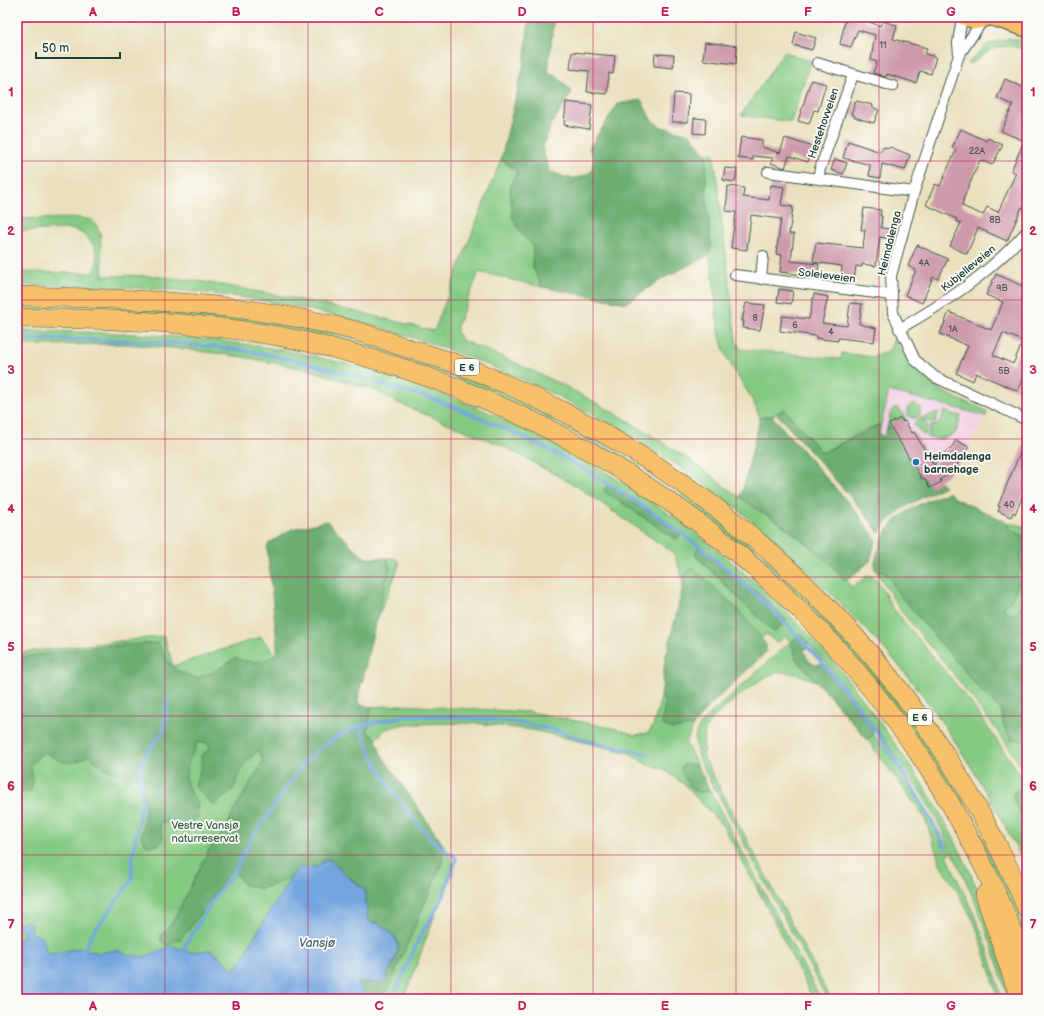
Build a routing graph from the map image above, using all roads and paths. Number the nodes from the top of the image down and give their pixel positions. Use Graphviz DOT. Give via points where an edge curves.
graph roads {
  1 [pos="964,17"];
  2 [pos="988,18"];
  3 [pos="1027,29"];
  4 [pos="959,55"];
  5 [pos="817,63"];
  6 [pos="853,75"];
  7 [pos="893,86"];
  8 [pos="768,172"];
  9 [pos="818,179"];
  10 [pos="914,192"];
  11 [pos="1027,231"];
  12 [pos="762,256"];
  13 [pos="735,275"];
  14 [pos="761,279"];
  15 [pos="891,295"];
  16 [pos="17,296"];
  17 [pos="17,318"];
  18 [pos="899,329"];
  19 [pos="1027,420"];
  20 [pos="984,820"];
  21 [pos="966,832"];
  22 [pos="1027,882"];
  23 [pos="1027,908"];
  24 [pos="1027,970"];
  25 [pos="1020,999"];
  1 -- 2 [label="main road" via="976,21"];
  1 -- 4 [label="street, Heimdalenga" via="958,42"];
  2 -- 3 [label="main road"];
  2 -- 4 [label="street, Heimdalenga"];
  4 -- 10 [label="street, Heimdalenga"];
  5 -- 6 [label="street"];
  6 -- 7 [label="street"];
  6 -- 9 [label="street, Hestehovveien"];
  8 -- 9 [label="street"];
  9 -- 10 [label="street"];
  10 -- 15 [label="street, Heimdalenga" via="891,276"];
  11 -- 18 [label="street, Kubjelleveien" via="995,264 961,292"];
  12 -- 14 [label="street"];
  13 -- 14 [label="street, Soleieveien"];
  14 -- 15 [label="street, Soleieveien"];
  15 -- 18 [label="street, Heimdalenga" via="892,313"];
  16 -- 20 [label="highway, E 6" via="152,299 211,305 263,312 356,331 468,368 599,430 663,469 711,504 777,558 822,600 886,672 913,708"];
  17 -- 21 [label="highway, E 6" via="168,322 305,342 353,353 450,384 571,440 635,477 702,524 788,597 861,676 894,718 933,774"];
  18 -- 19 [label="street, Heimdalenga" via="914,360 935,377"];
  20 -- 22 [label="highway, E 6" via="1004,837"];
  20 -- 23 [label="highway, E 6" via="1004,856"];
  21 -- 24 [label="highway, E 6" via="1005,911"];
  21 -- 25 [label="highway, E 6"];
}
